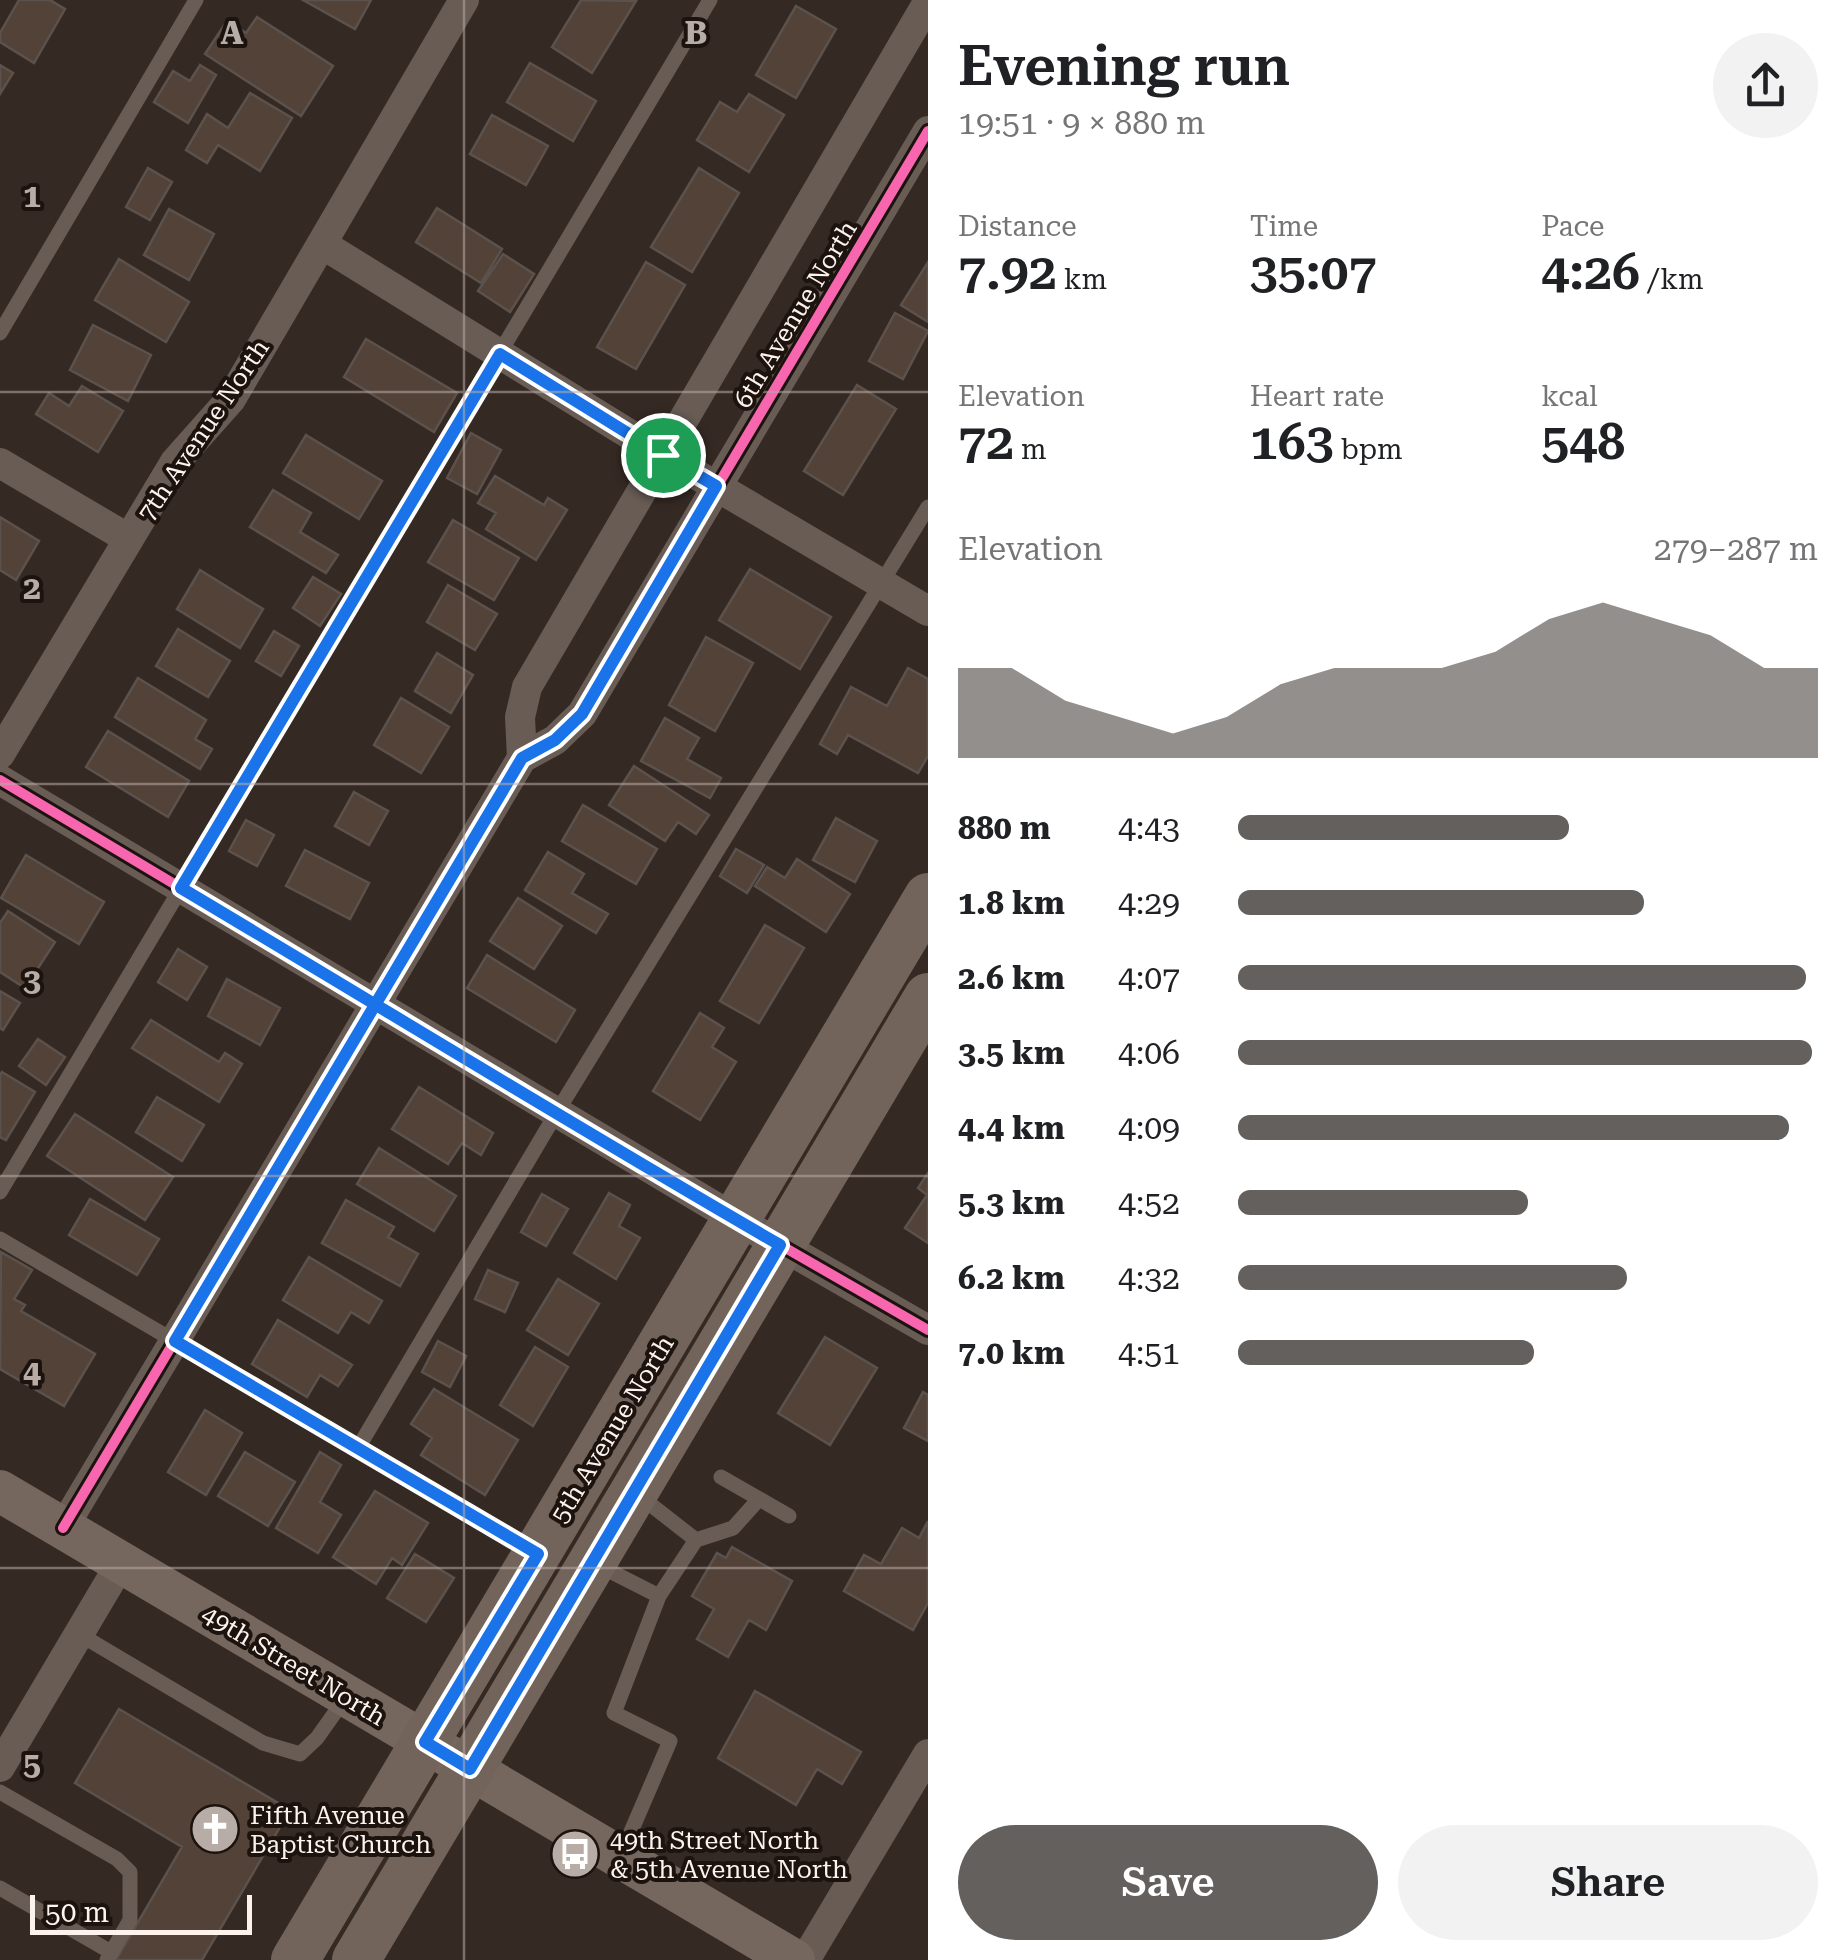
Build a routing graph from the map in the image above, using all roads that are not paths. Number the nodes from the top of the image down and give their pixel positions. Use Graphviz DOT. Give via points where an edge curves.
graph roads {
  1 [pos="196,0"];
  2 [pos="464,0"];
  3 [pos="710,0"];
  4 [pos="928,2"];
  5 [pos="928,131"];
  6 [pos="322,244"];
  7 [pos="0,334"];
  8 [pos="500,354"];
  9 [pos="663,455"];
  10 [pos="0,463"];
  11 [pos="716,486"];
  12 [pos="928,508"];
  13 [pos="130,539"];
  14 [pos="882,584"];
  15 [pos="928,611"];
  16 [pos="0,754"];
  17 [pos="522,758"];
  18 [pos="0,780"];
  19 [pos="181,888"];
  20 [pos="928,897"];
  21 [pos="928,996"];
  22 [pos="375,1004"];
  23 [pos="557,1112"];
  24 [pos="0,1192"];
  25 [pos="737,1220"];
  26 [pos="0,1238"];
  27 [pos="780,1245"];
  28 [pos="928,1330"];
  29 [pos="175,1341"];
  30 [pos="358,1448"];
  31 [pos="720,1477"];
  32 [pos="0,1491"];
  33 [pos="635,1492"];
  34 [pos="759,1499"];
  35 [pos="789,1516"];
  36 [pos="63,1528"];
  37 [pos="696,1540"];
  38 [pos="538,1554"];
  39 [pos="592,1562"];
  40 [pos="122,1563"];
  41 [pos="660,1596"];
  42 [pos="79,1634"];
  43 [pos="346,1696"];
  44 [pos="425,1742"];
  45 [pos="928,1754"];
  46 [pos="0,1767"];
  47 [pos="470,1769"];
  48 [pos="0,1792"];
  49 [pos="620,1858"];
  50 [pos="0,1888"];
  51 [pos="109,1956"];
  52 [pos="362,1958"];
  53 [pos="294,1960"];
  54 [pos="794,1960"];
  55 [pos="805,1960"];
  1 -- 7 [label="lane"];
  2 -- 6 [label="street, 7th Avenue North"];
  3 -- 8 [label="lane"];
  4 -- 9 [label="street, 6th Avenue North"];
  5 -- 11 [label="street, 6th Avenue North"];
  6 -- 8 [label="street"];
  6 -- 13 [label="street, 7th Avenue North" via="231,399 175,462"];
  8 -- 9 [label="street"];
  8 -- 19 [label="lane"];
  9 -- 11 [label="street"];
  9 -- 17 [label="street, 6th Avenue North" via="527,687"];
  10 -- 13 [label="street"];
  11 -- 14 [label="street"];
  11 -- 17 [label="street, 6th Avenue North" via="582,714"];
  12 -- 14 [label="lane"];
  13 -- 16 [label="street, 7th Avenue North"];
  14 -- 15 [label="street"];
  14 -- 23 [label="lane"];
  17 -- 22 [label="street, 6th Avenue North"];
  18 -- 19 [label="street"];
  19 -- 22 [label="street"];
  19 -- 24 [label="lane"];
  20 -- 25 [label="main road, 5th Avenue North"];
  21 -- 27 [label="main road, 5th Avenue North"];
  22 -- 23 [label="street"];
  22 -- 29 [label="street, 6th Avenue North"];
  23 -- 25 [label="street"];
  23 -- 30 [label="lane"];
  25 -- 27 [label="street"];
  25 -- 38 [label="main road, 5th Avenue North"];
  26 -- 29 [label="lane"];
  27 -- 28 [label="street"];
  27 -- 33 [label="main road, 5th Avenue North"];
  29 -- 30 [label="lane"];
  29 -- 36 [label="street, 6th Avenue North"];
  30 -- 38 [label="lane"];
  31 -- 34 [label="lane"];
  32 -- 36 [label="main road, 49th Street North"];
  33 -- 37 [label="lane"];
  33 -- 39 [label="main road, 5th Avenue North"];
  34 -- 35 [label="lane"];
  34 -- 37 [label="lane" via="733,1528"];
  36 -- 40 [label="main road, 49th Street North"];
  37 -- 41 [label="lane"];
  38 -- 44 [label="main road, 5th Avenue North"];
  39 -- 41 [label="lane"];
  39 -- 47 [label="main road, 5th Avenue North"];
  40 -- 42 [label="street"];
  40 -- 43 [label="main road, 49th Street North"];
  41 -- 49 [label="lane" via="614,1713 670,1741"];
  42 -- 43 [label="lane" via="262,1743 300,1754"];
  42 -- 46 [label="street"];
  43 -- 44 [label="main road, 49th Street North"];
  44 -- 47 [label="main road, 49th Street North"];
  44 -- 53 [label="main road, 5th Avenue North"];
  45 -- 55 [label="street"];
  47 -- 49 [label="main road, 49th Street North"];
  47 -- 52 [label="main road, 5th Avenue North"];
  48 -- 51 [label="lane" via="130,1872 130,1920"];
  49 -- 54 [label="main road, 49th Street North"];
  50 -- 51 [label="lane"];
}
